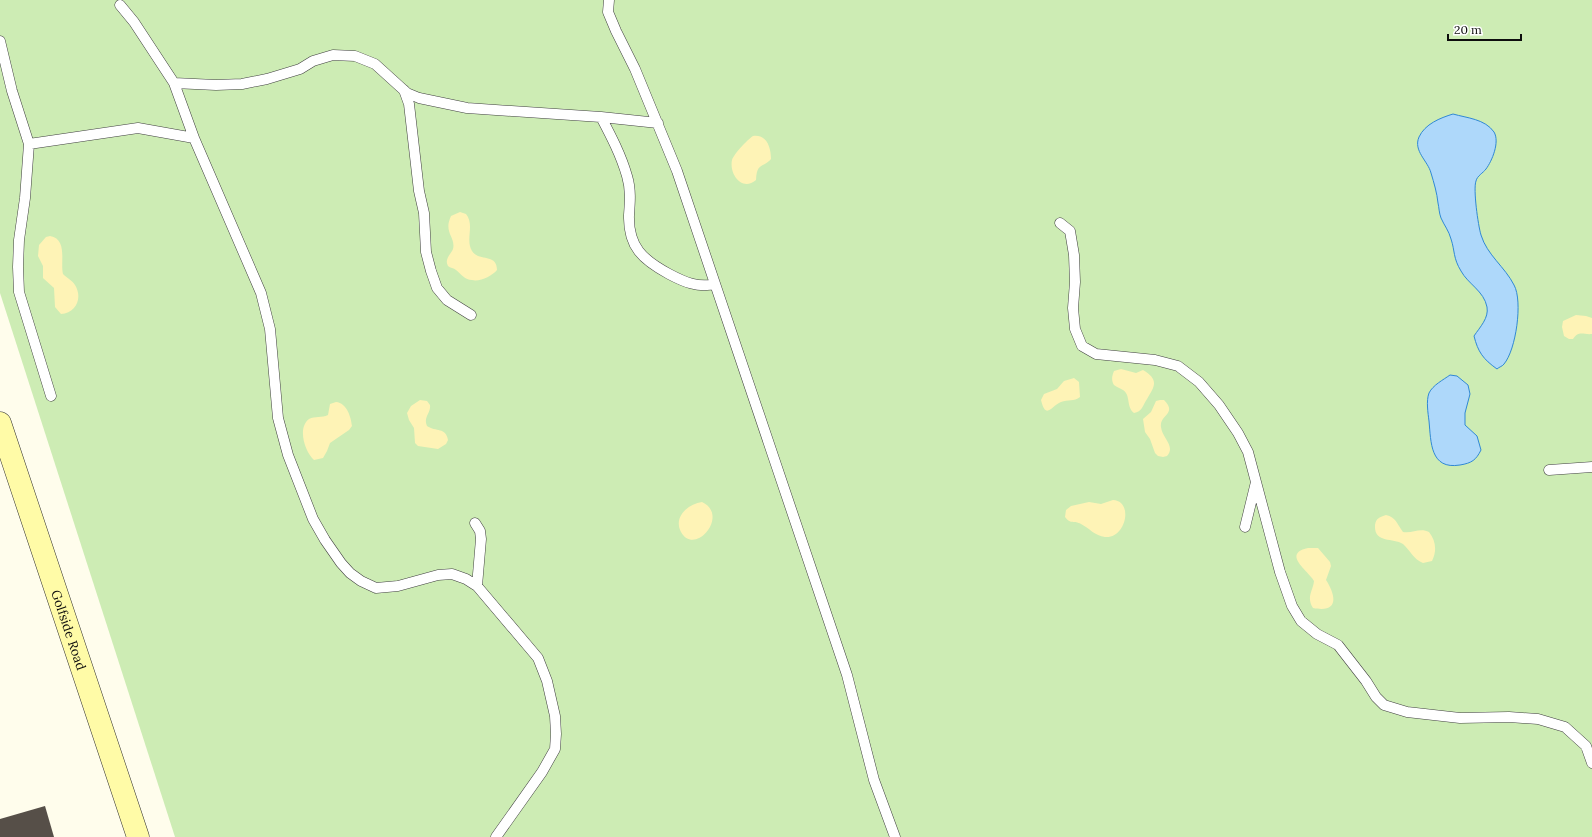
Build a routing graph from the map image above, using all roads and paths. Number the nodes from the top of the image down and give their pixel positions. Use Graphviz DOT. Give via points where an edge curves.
graph roads {
  1 [pos="609,0"];
  2 [pos="120,5"];
  3 [pos="0,41"];
  4 [pos="174,83"];
  5 [pos="404,90"];
  6 [pos="601,117"];
  7 [pos="658,123"];
  8 [pos="194,138"];
  9 [pos="29,144"];
  10 [pos="1060,223"];
  11 [pos="715,284"];
  12 [pos="471,316"];
  13 [pos="50,396"];
  14 [pos="0,423"];
  15 [pos="1592,467"];
  16 [pos="1549,470"];
  17 [pos="1256,480"];
  18 [pos="475,523"];
  19 [pos="1246,527"];
  20 [pos="477,586"];
  21 [pos="1592,763"];
  22 [pos="138,837"];
  23 [pos="496,837"];
  24 [pos="895,837"];
  1 -- 7 [label="lane" via="608,12"];
  2 -- 4 [label="lane"];
  3 -- 9 [label="lane"];
  4 -- 5 [label="lane" via="242,84 300,69 313,61 333,55 355,56 375,64"];
  4 -- 8 [label="lane"];
  5 -- 6 [label="lane" via="419,98 467,108"];
  5 -- 12 [label="lane" via="409,104 424,213 426,252 431,271 437,288 447,300"];
  6 -- 7 [label="lane"];
  6 -- 11 [label="lane" via="628,177 631,198 630,232 634,246 645,259 685,283 706,286"];
  7 -- 11 [label="lane"];
  8 -- 9 [label="lane" via="138,128"];
  8 -- 20 [label="lane" via="261,293 270,329 278,418 288,455 313,519 325,540 350,573 376,588 398,586 452,574"];
  9 -- 13 [label="lane" via="26,198 19,240 19,292"];
  10 -- 17 [label="lane" via="1070,231 1076,282 1073,308 1075,329 1082,346 1096,354 1155,360 1178,366 1199,382 1238,433 1248,452"];
  11 -- 24 [label="lane" via="847,675 874,780"];
  14 -- 22 [label="main road, Golfside Road"];
  15 -- 16 [label="lane"];
  17 -- 19 [label="lane"];
  17 -- 21 [label="lane" via="1280,572 1292,606 1301,621 1317,634 1338,645 1376,698 1384,705 1407,712 1453,717 1538,719 1565,727 1586,746"];
  18 -- 20 [label="lane" via="480,531"];
  20 -- 23 [label="lane" via="538,658 547,681 555,716 555,749 542,772"];
}
